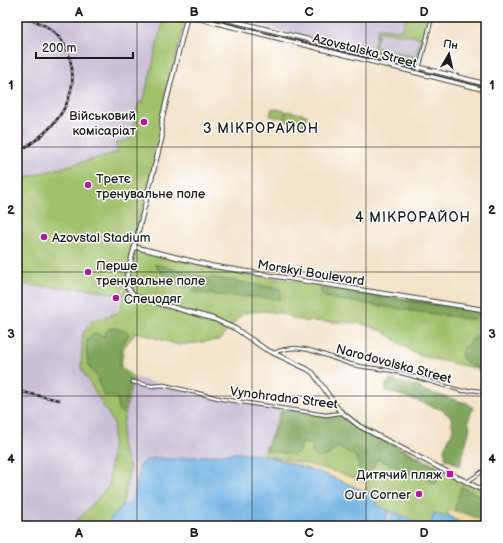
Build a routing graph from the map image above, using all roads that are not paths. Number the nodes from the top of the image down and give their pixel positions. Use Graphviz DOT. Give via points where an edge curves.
graph roads {
  1 [pos="187,17"];
  2 [pos="193,17"];
  3 [pos="218,17"];
  4 [pos="432,17"];
  5 [pos="420,67"];
  6 [pos="418,73"];
  7 [pos="486,84"];
  8 [pos="486,90"];
  9 [pos="135,247"];
  10 [pos="486,310"];
  11 [pos="274,353"];
  12 [pos="134,382"];
  13 [pos="486,392"];
  14 [pos="341,413"];
  15 [pos="486,469"];
  16 [pos="481,472"];
  17 [pos="486,475"];
  18 [pos="466,482"];
  19 [pos="486,492"];
  1 -- 9 [label="street" via="162,119 162,137"];
  2 -- 6 [label="street, Azovstalska Street"];
  3 -- 5 [label="street, Azovstalska Street"];
  4 -- 5 [label="street"];
  5 -- 6 [label="street"];
  5 -- 7 [label="street, Azovstalska Street"];
  6 -- 8 [label="street, Azovstalska Street"];
  9 -- 10 [label="street, Morskyi Boulevard" via="212,266"];
  9 -- 11 [label="street" via="126,284 136,297 222,322"];
  11 -- 13 [label="street, Narodovolska Street" via="292,349 312,350 350,364 393,371 463,391"];
  11 -- 14 [label="street" via="313,374"];
  12 -- 14 [label="street, Vynohradna Street" via="152,386 164,385 222,399 326,415"];
  14 -- 18 [label="street, Vynohradna Street" via="366,430"];
  15 -- 16 [label="street"];
  16 -- 17 [label="street"];
  16 -- 18 [label="street"];
  18 -- 19 [label="street, Vynohradna Street"];
}
